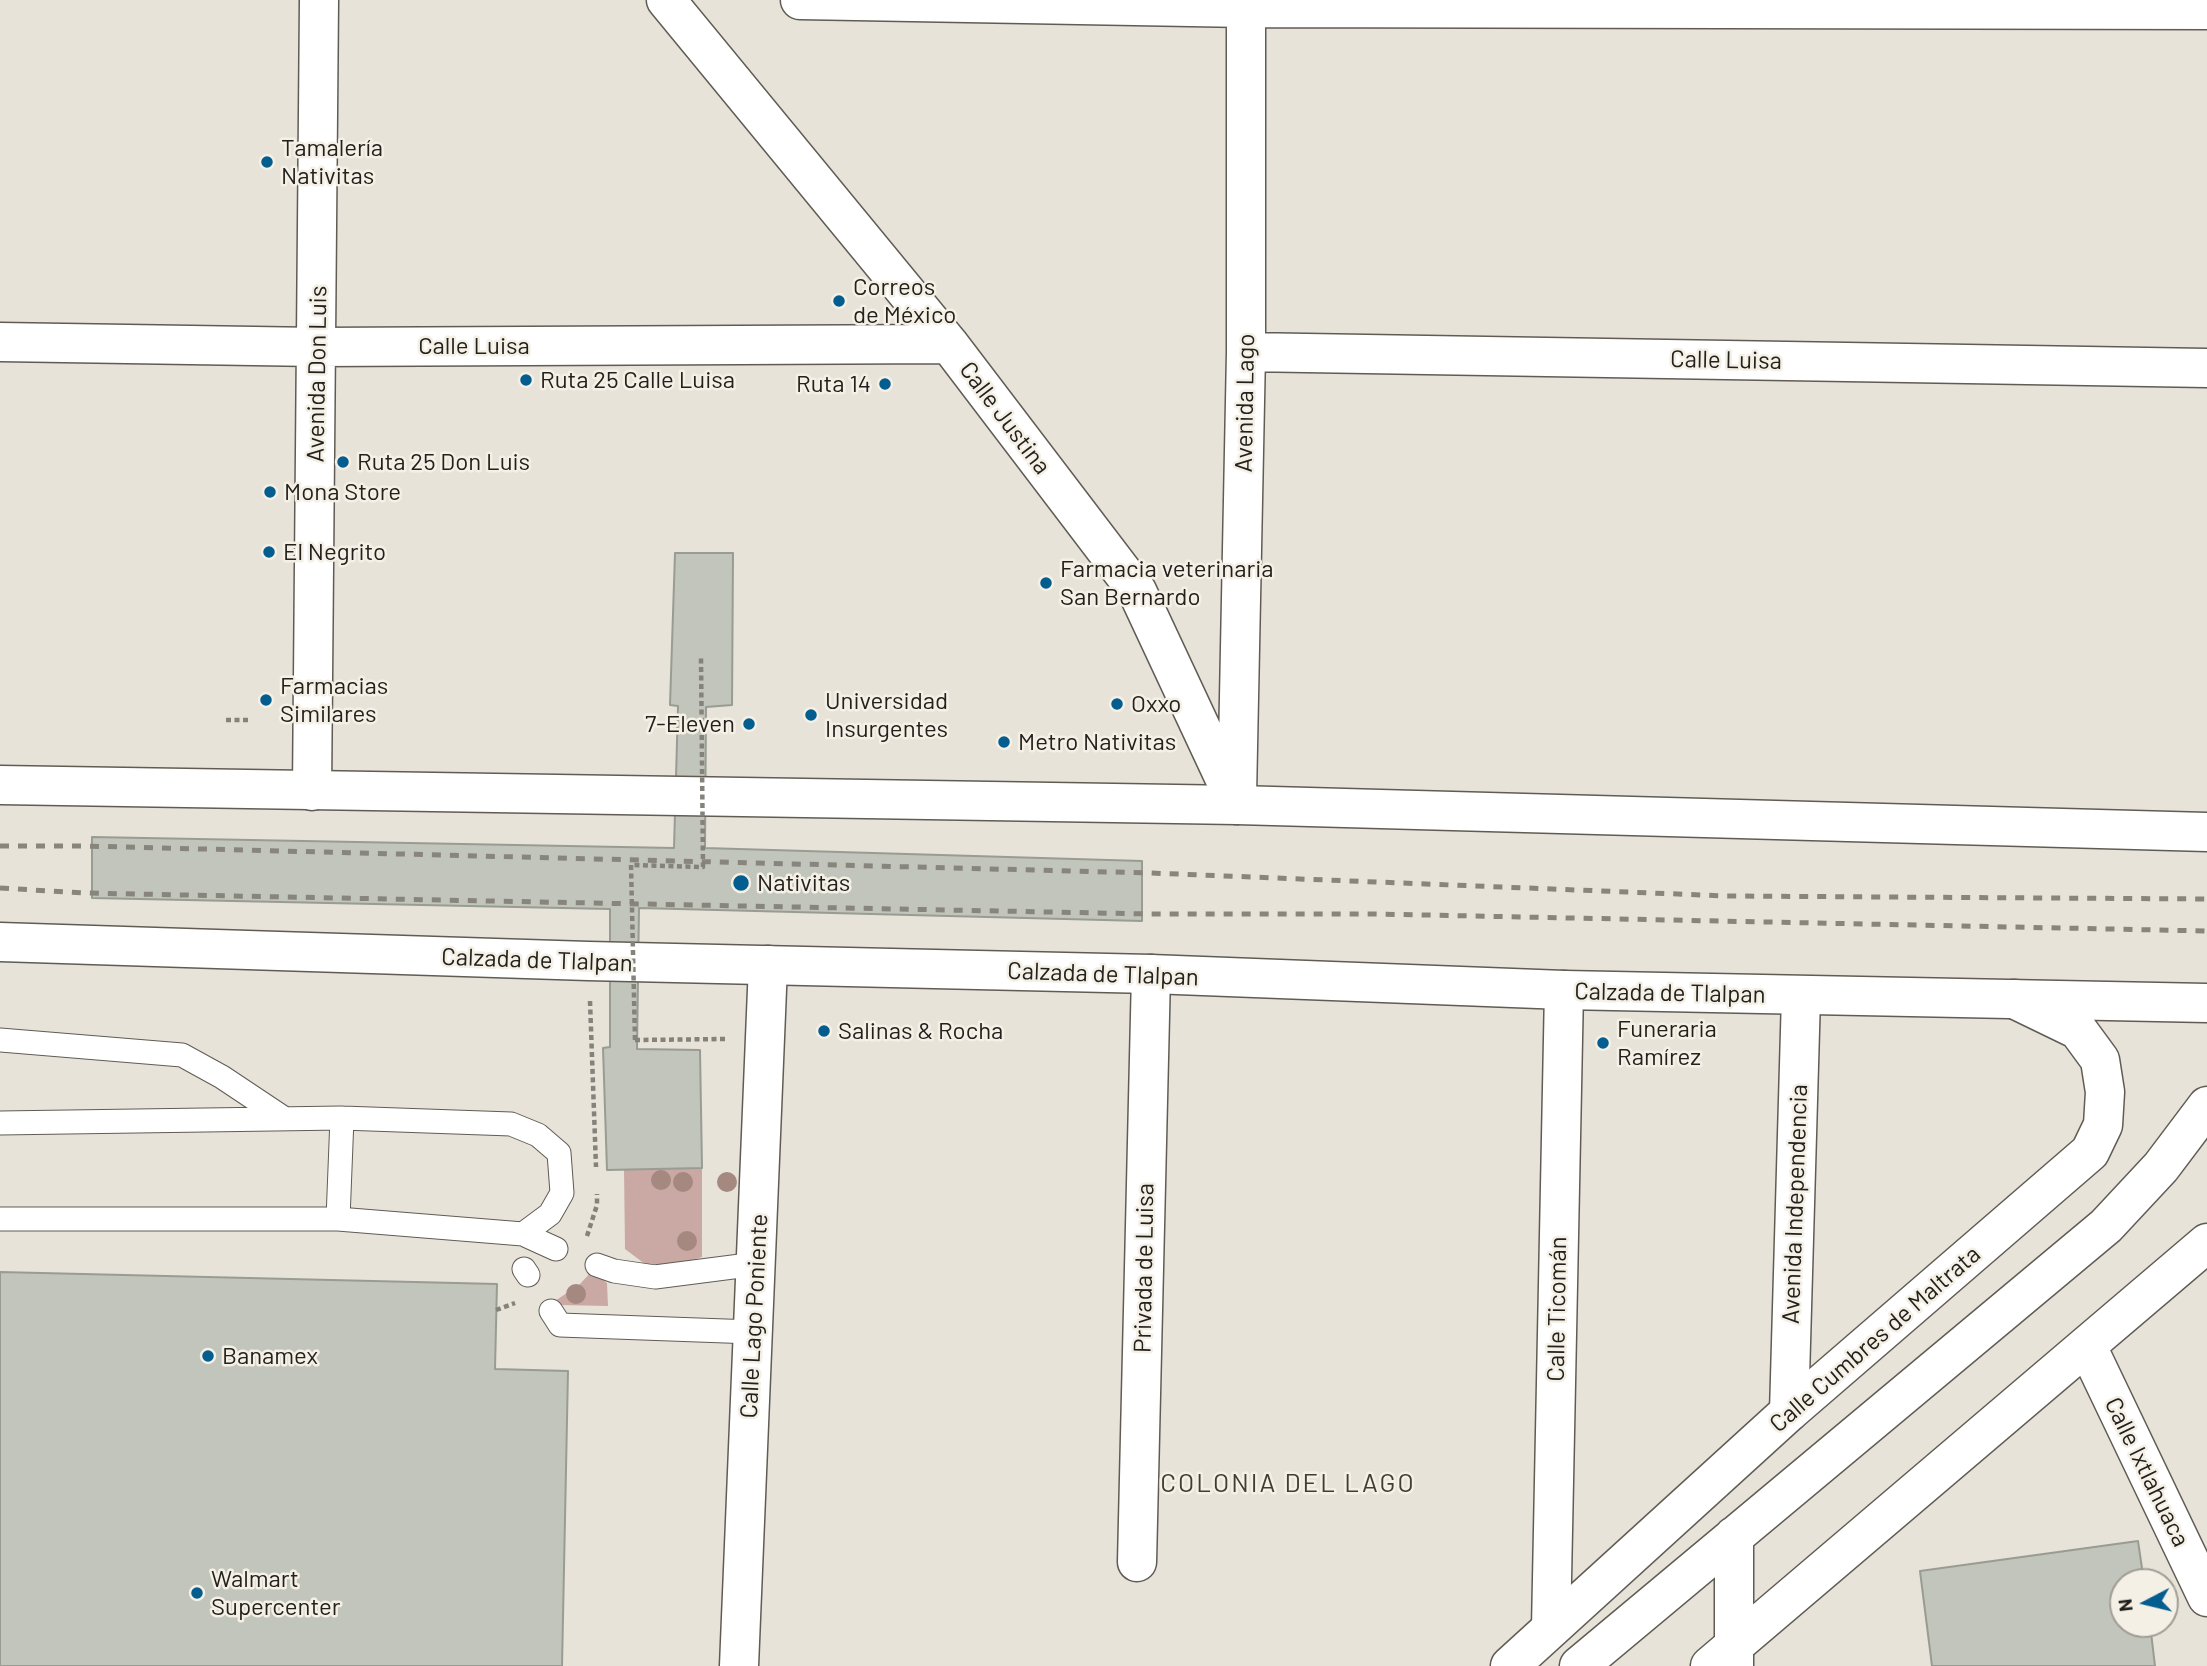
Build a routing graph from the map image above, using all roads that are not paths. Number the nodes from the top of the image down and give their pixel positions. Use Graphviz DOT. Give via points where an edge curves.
graph roads {
  1 [pos="319,0"];
  2 [pos="666,0"];
  3 [pos="800,0"];
  4 [pos="1246,4"];
  5 [pos="2207,10"];
  6 [pos="0,342"];
  7 [pos="949,344"];
  8 [pos="317,347"];
  9 [pos="1246,352"];
  10 [pos="2207,368"];
  11 [pos="0,785"];
  12 [pos="312,791"];
  13 [pos="1237,805"];
  14 [pos="2207,832"];
  15 [pos="0,942"];
  16 [pos="768,965"];
  17 [pos="1151,974"];
  18 [pos="1564,990"];
  19 [pos="1801,996"];
  20 [pos="2014,999"];
  21 [pos="2207,1003"];
  22 [pos="0,1040"];
  23 [pos="2207,1106"];
  24 [pos="342,1118"];
  25 [pos="285,1119"];
  26 [pos="0,1123"];
  27 [pos="0,1219"];
  28 [pos="338,1219"];
  29 [pos="523,1234"];
  30 [pos="2207,1243"];
  31 [pos="556,1248"];
  32 [pos="756,1264"];
  33 [pos="597,1265"];
  34 [pos="551,1311"];
  35 [pos="753,1332"];
  36 [pos="2087,1346"];
  37 [pos="1789,1412"];
  38 [pos="1734,1536"];
  39 [pos="1137,1562"];
  40 [pos="2207,1597"];
  41 [pos="1551,1628"];
  42 [pos="1726,1660"];
  43 [pos="739,1666"];
  44 [pos="1510,1666"];
  45 [pos="1579,1666"];
  1 -- 8 [label="main road, Avenida Don Luis"];
  2 -- 7 [label="main road, Calle Justina"];
  3 -- 4 [label="main road"];
  4 -- 5 [label="main road"];
  4 -- 9 [label="main road, Avenida Lago"];
  6 -- 8 [label="main road, Calle Luisa"];
  7 -- 8 [label="main road, Calle Luisa"];
  7 -- 13 [label="main road, Calle Justina" via="1137,591"];
  8 -- 12 [label="main road, Avenida Don Luis"];
  9 -- 10 [label="main road, Calle Luisa"];
  9 -- 13 [label="main road, Avenida Lago"];
  11 -- 12 [label="main road"];
  12 -- 13 [label="main road"];
  13 -- 14 [label="main road"];
  15 -- 16 [label="main road, Calzada de Tlalpan"];
  16 -- 17 [label="main road, Calzada de Tlalpan"];
  16 -- 32 [label="main road, Calle Lago Poniente"];
  17 -- 18 [label="main road, Calzada de Tlalpan"];
  17 -- 39 [label="main road, Privada de Luisa"];
  18 -- 19 [label="main road, Calzada de Tlalpan"];
  18 -- 41 [label="main road, Calle Ticomán"];
  19 -- 20 [label="main road, Calzada de Tlalpan"];
  19 -- 37 [label="main road, Avenida Independencia"];
  20 -- 21 [label="main road, Calzada de Tlalpan"];
  20 -- 37 [label="main road, Calle Cumbres de Maltrata" via="2078,1030 2100,1060 2105,1092 2103,1125 2090,1152"];
  22 -- 25 [label="lane" via="182,1055"];
  23 -- 38 [label="main road" via="2161,1167 2106,1226"];
  24 -- 25 [label="lane"];
  24 -- 28 [label="lane"];
  24 -- 29 [label="lane" via="511,1124 538,1135 559,1153 562,1193 550,1214"];
  25 -- 26 [label="lane"];
  27 -- 28 [label="lane"];
  28 -- 29 [label="lane"];
  29 -- 31 [label="lane"];
  30 -- 36 [label="main road"];
  32 -- 33 [label="lane" via="655,1277"];
  32 -- 35 [label="main road, Calle Lago Poniente"];
  34 -- 35 [label="lane" via="560,1325"];
  35 -- 43 [label="main road, Calle Lago Poniente"];
  36 -- 40 [label="main road, Calle Ixtlahuaca"];
  36 -- 42 [label="main road"];
  37 -- 41 [label="main road, Calle Cumbres de Maltrata"];
  38 -- 42 [label="main road"];
  38 -- 45 [label="main road"];
  41 -- 44 [label="main road, Calle Cumbres de Maltrata"];
}
